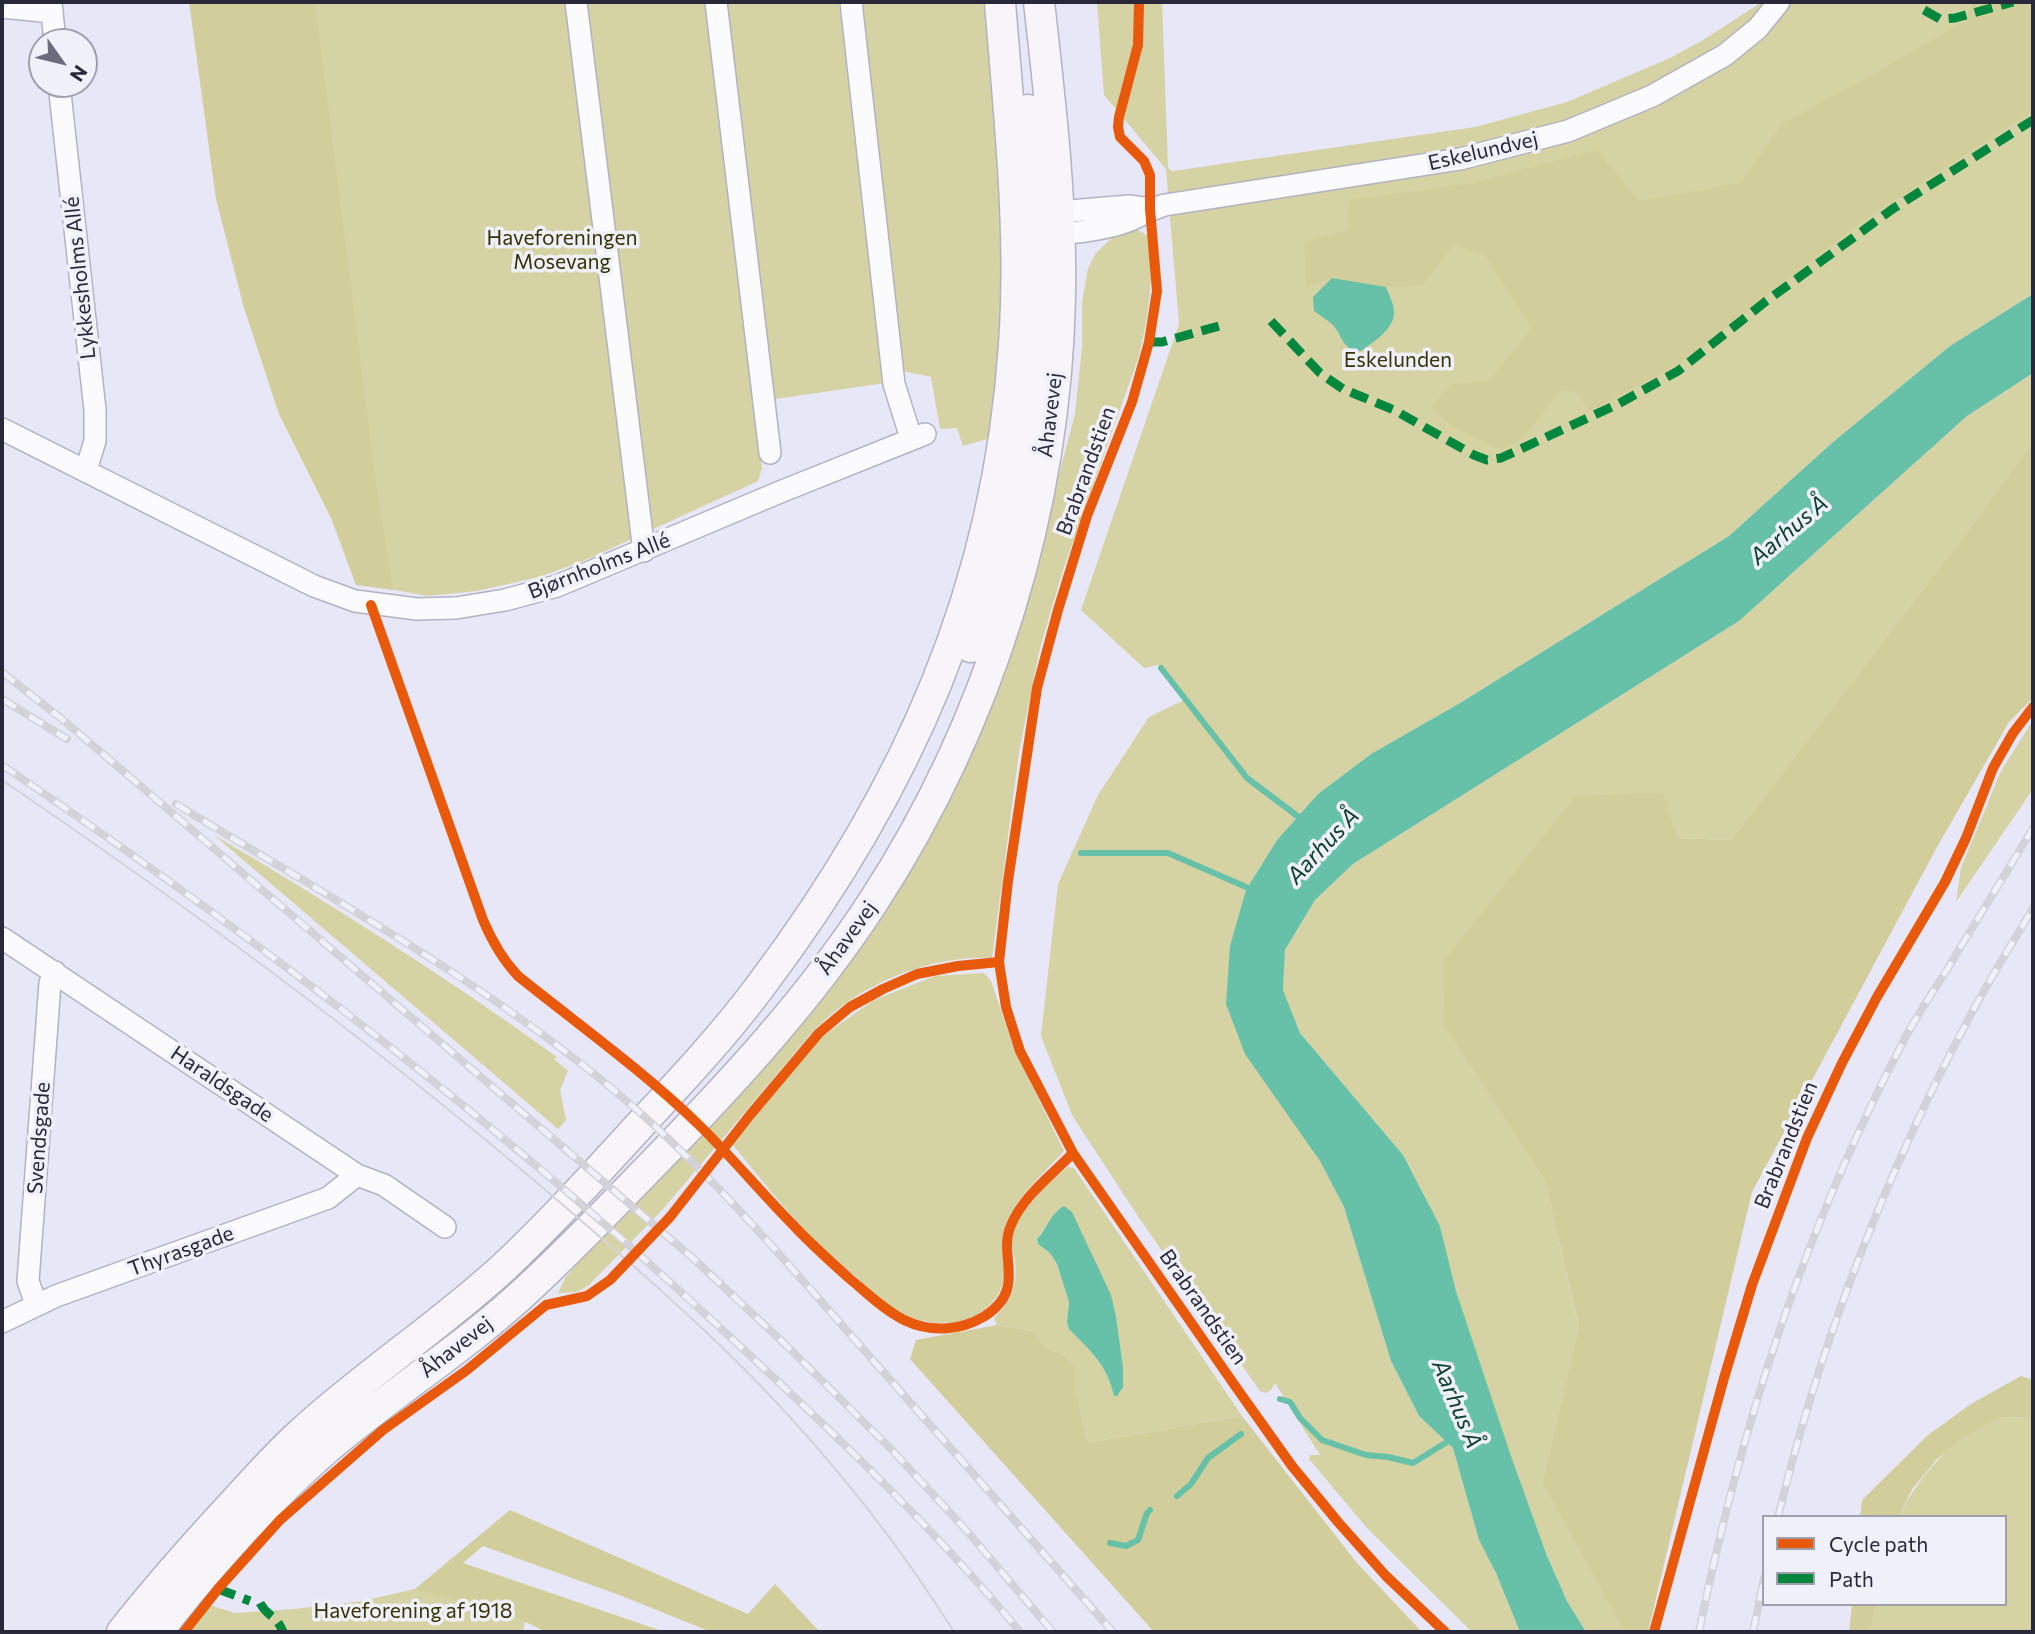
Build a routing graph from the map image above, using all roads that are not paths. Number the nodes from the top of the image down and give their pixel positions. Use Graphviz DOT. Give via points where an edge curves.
graph roads {
  1 [pos="576,2"];
  2 [pos="716,2"];
  3 [pos="851,2"];
  4 [pos="1000,2"];
  5 [pos="1014,2"];
  6 [pos="1039,2"];
  7 [pos="1779,2"];
  8 [pos="2,7"];
  9 [pos="51,7"];
  10 [pos="53,28"];
  11 [pos="61,98"];
  12 [pos="1054,224"];
  13 [pos="2,429"];
  14 [pos="770,453"];
  15 [pos="86,470"];
  16 [pos="644,551"];
  17 [pos="837,878"];
  18 [pos="2,938"];
  19 [pos="55,972"];
  20 [pos="357,1175"];
  21 [pos="444,1227"];
  22 [pos="36,1304"];
  23 [pos="2,1322"];
  24 [pos="122,1632"];
  25 [pos="157,1632"];
  1 -- 16 [label="street"];
  2 -- 14 [label="street"];
  3 -- 16 [label="street, Bjørnholms Allé" via="894,384 918,436"];
  4 -- 17 [label="main road, Åhavevej" via="1017,298 1001,460 976,571 924,715"];
  5 -- 12 [label="main road" via="1037,205 1039,215"];
  6 -- 12 [label="main road, Åhavevej" via="1051,107"];
  7 -- 12 [label="street, Eskelundvej" via="1758,28 1725,55 1652,96 1568,131 1460,159 1172,204 1131,220 1079,232"];
  8 -- 9 [label="street"];
  9 -- 10 [label="street"];
  11 -- 15 [label="street, Lykkesholms Allé" via="95,410 95,440"];
  12 -- 17 [label="main road" via="1037,248 1029,415 998,576 936,722"];
  12 -- 25 [label="main road, Åhavevej" via="1060,300 1053,406 1018,580 984,683 951,760 873,903 757,1053 631,1187 531,1287 323,1452 193,1586"];
  13 -- 15 [label="street, Bjørnholms Allé"];
  15 -- 16 [label="street, Bjørnholms Allé" via="314,586 371,605 417,610 505,600 557,586"];
  17 -- 24 [label="main road, Åhavevej" via="759,988 605,1165 464,1303 299,1434 164,1579"];
  18 -- 19 [label="street, Haraldsgade"];
  19 -- 20 [label="street, Haraldsgade"];
  19 -- 22 [label="street, Svendsgade" via="50,983 28,1281"];
  20 -- 21 [label="street, Haraldsgade" via="384,1185"];
  20 -- 22 [label="street, Thyrasgade" via="328,1198"];
  22 -- 23 [label="street, Thyrasgade"];
}
